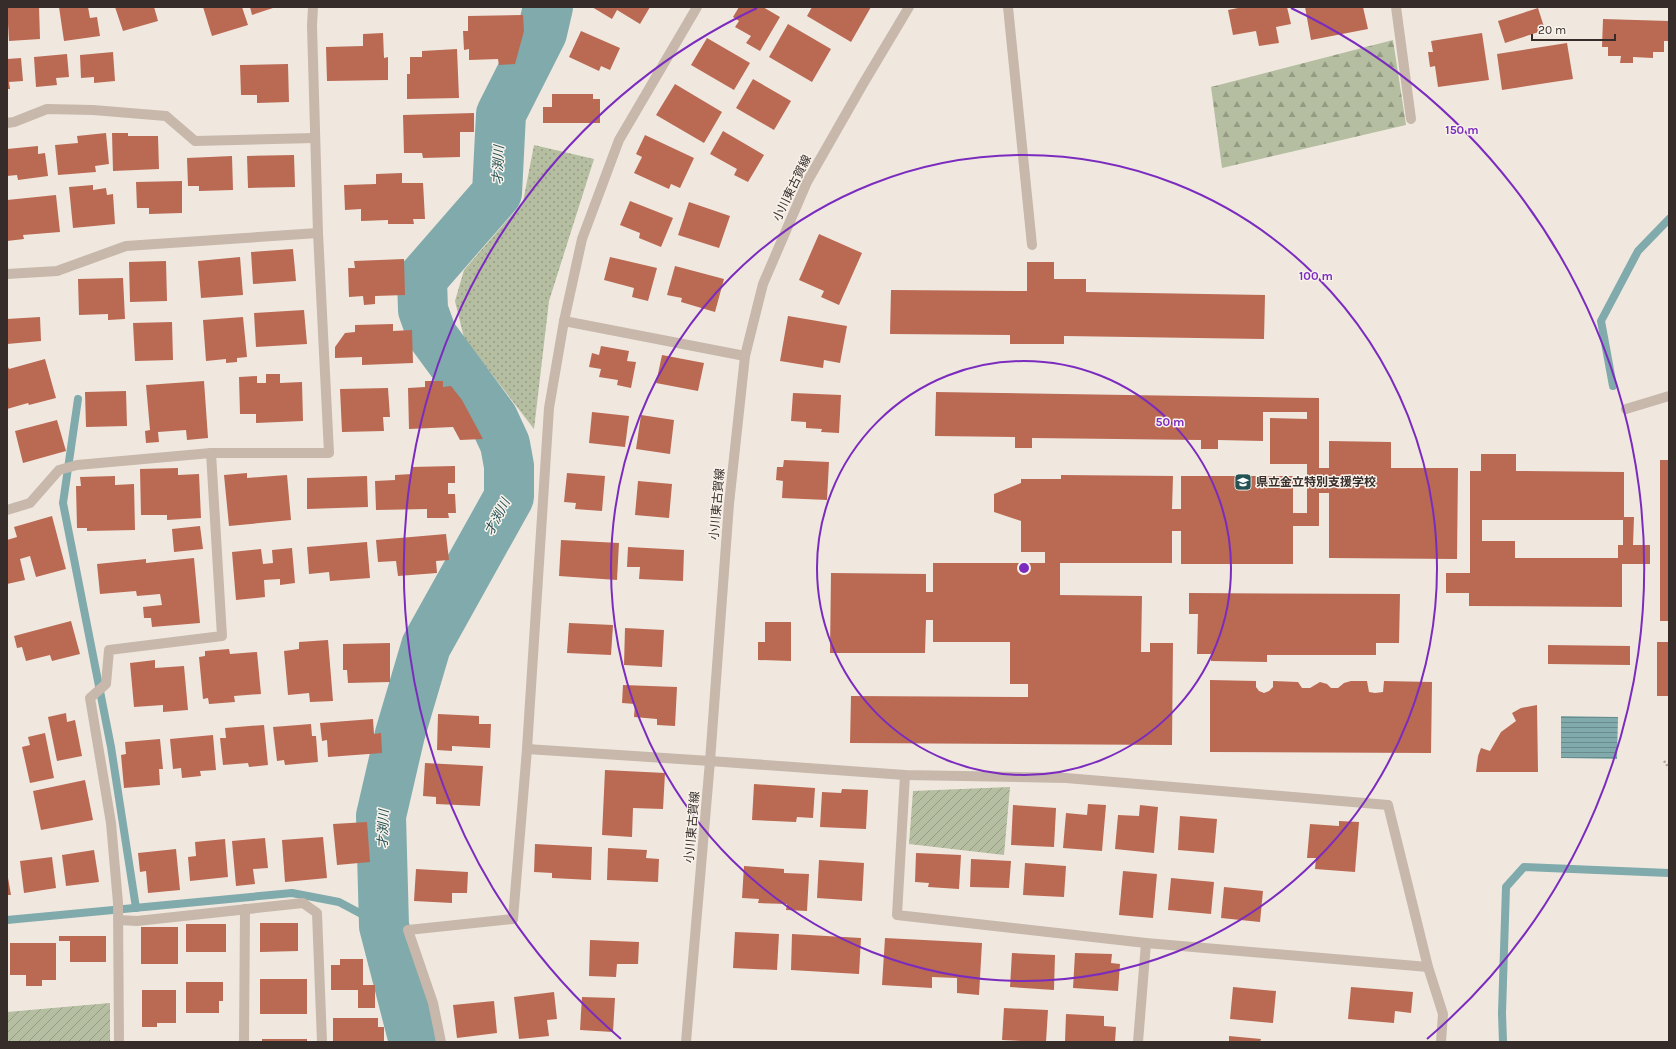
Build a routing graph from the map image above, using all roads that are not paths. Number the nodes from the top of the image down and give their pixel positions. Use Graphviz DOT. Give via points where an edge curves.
graph roads {
  1 [pos="313,7"];
  2 [pos="698,7"];
  3 [pos="910,7"];
  4 [pos="1008,7"];
  5 [pos="1396,7"];
  6 [pos="1411,119"];
  7 [pos="7,123"];
  8 [pos="315,138"];
  9 [pos="318,233"];
  10 [pos="1032,245"];
  11 [pos="7,274"];
  12 [pos="564,321"];
  13 [pos="745,356"];
  14 [pos="1669,396"];
  15 [pos="1626,409"];
  16 [pos="211,453"];
  17 [pos="7,510"];
  18 [pos="527,749"];
  19 [pos="710,761"];
  20 [pos="905,775"];
  21 [pos="245,909"];
  22 [pos="119,920"];
  23 [pos="1146,943"];
  24 [pos="1428,967"];
  25 [pos="119,1042"];
  26 [pos="244,1042"];
  27 [pos="322,1042"];
  28 [pos="441,1042"];
  29 [pos="686,1042"];
  30 [pos="1138,1042"];
  31 [pos="1441,1042"];
  1 -- 8 [label="street"];
  2 -- 12 [label="street" via="618,140 582,239"];
  3 -- 13 [label="street, 小川東古賀線" via="807,182 763,284"];
  4 -- 10 [label="street"];
  5 -- 6 [label="street"];
  7 -- 8 [label="street" via="47,109 93,110 166,116 195,141"];
  8 -- 9 [label="street"];
  9 -- 11 [label="street" via="126,246 57,271"];
  9 -- 16 [label="street" via="329,453"];
  12 -- 13 [label="street"];
  12 -- 18 [label="street" via="549,408"];
  13 -- 19 [label="street, 小川東古賀線" via="729,504"];
  14 -- 15 [label="street"];
  16 -- 17 [label="street" via="59,470 30,503"];
  16 -- 22 [label="street" via="222,636 109,650 106,684 90,698 111,823"];
  18 -- 19 [label="street"];
  18 -- 28 [label="street" via="513,919 408,930 434,1003"];
  19 -- 20 [label="street"];
  19 -- 29 [label="street, 小川東古賀線"];
  20 -- 23 [label="street" via="897,915"];
  20 -- 24 [label="street" via="1066,778 1388,806"];
  21 -- 22 [label="street" via="137,921"];
  21 -- 26 [label="street"];
  21 -- 27 [label="street" via="303,903 317,913"];
  22 -- 25 [label="street"];
  23 -- 24 [label="street"];
  23 -- 30 [label="street"];
  24 -- 31 [label="street" via="1443,1014"];
}
